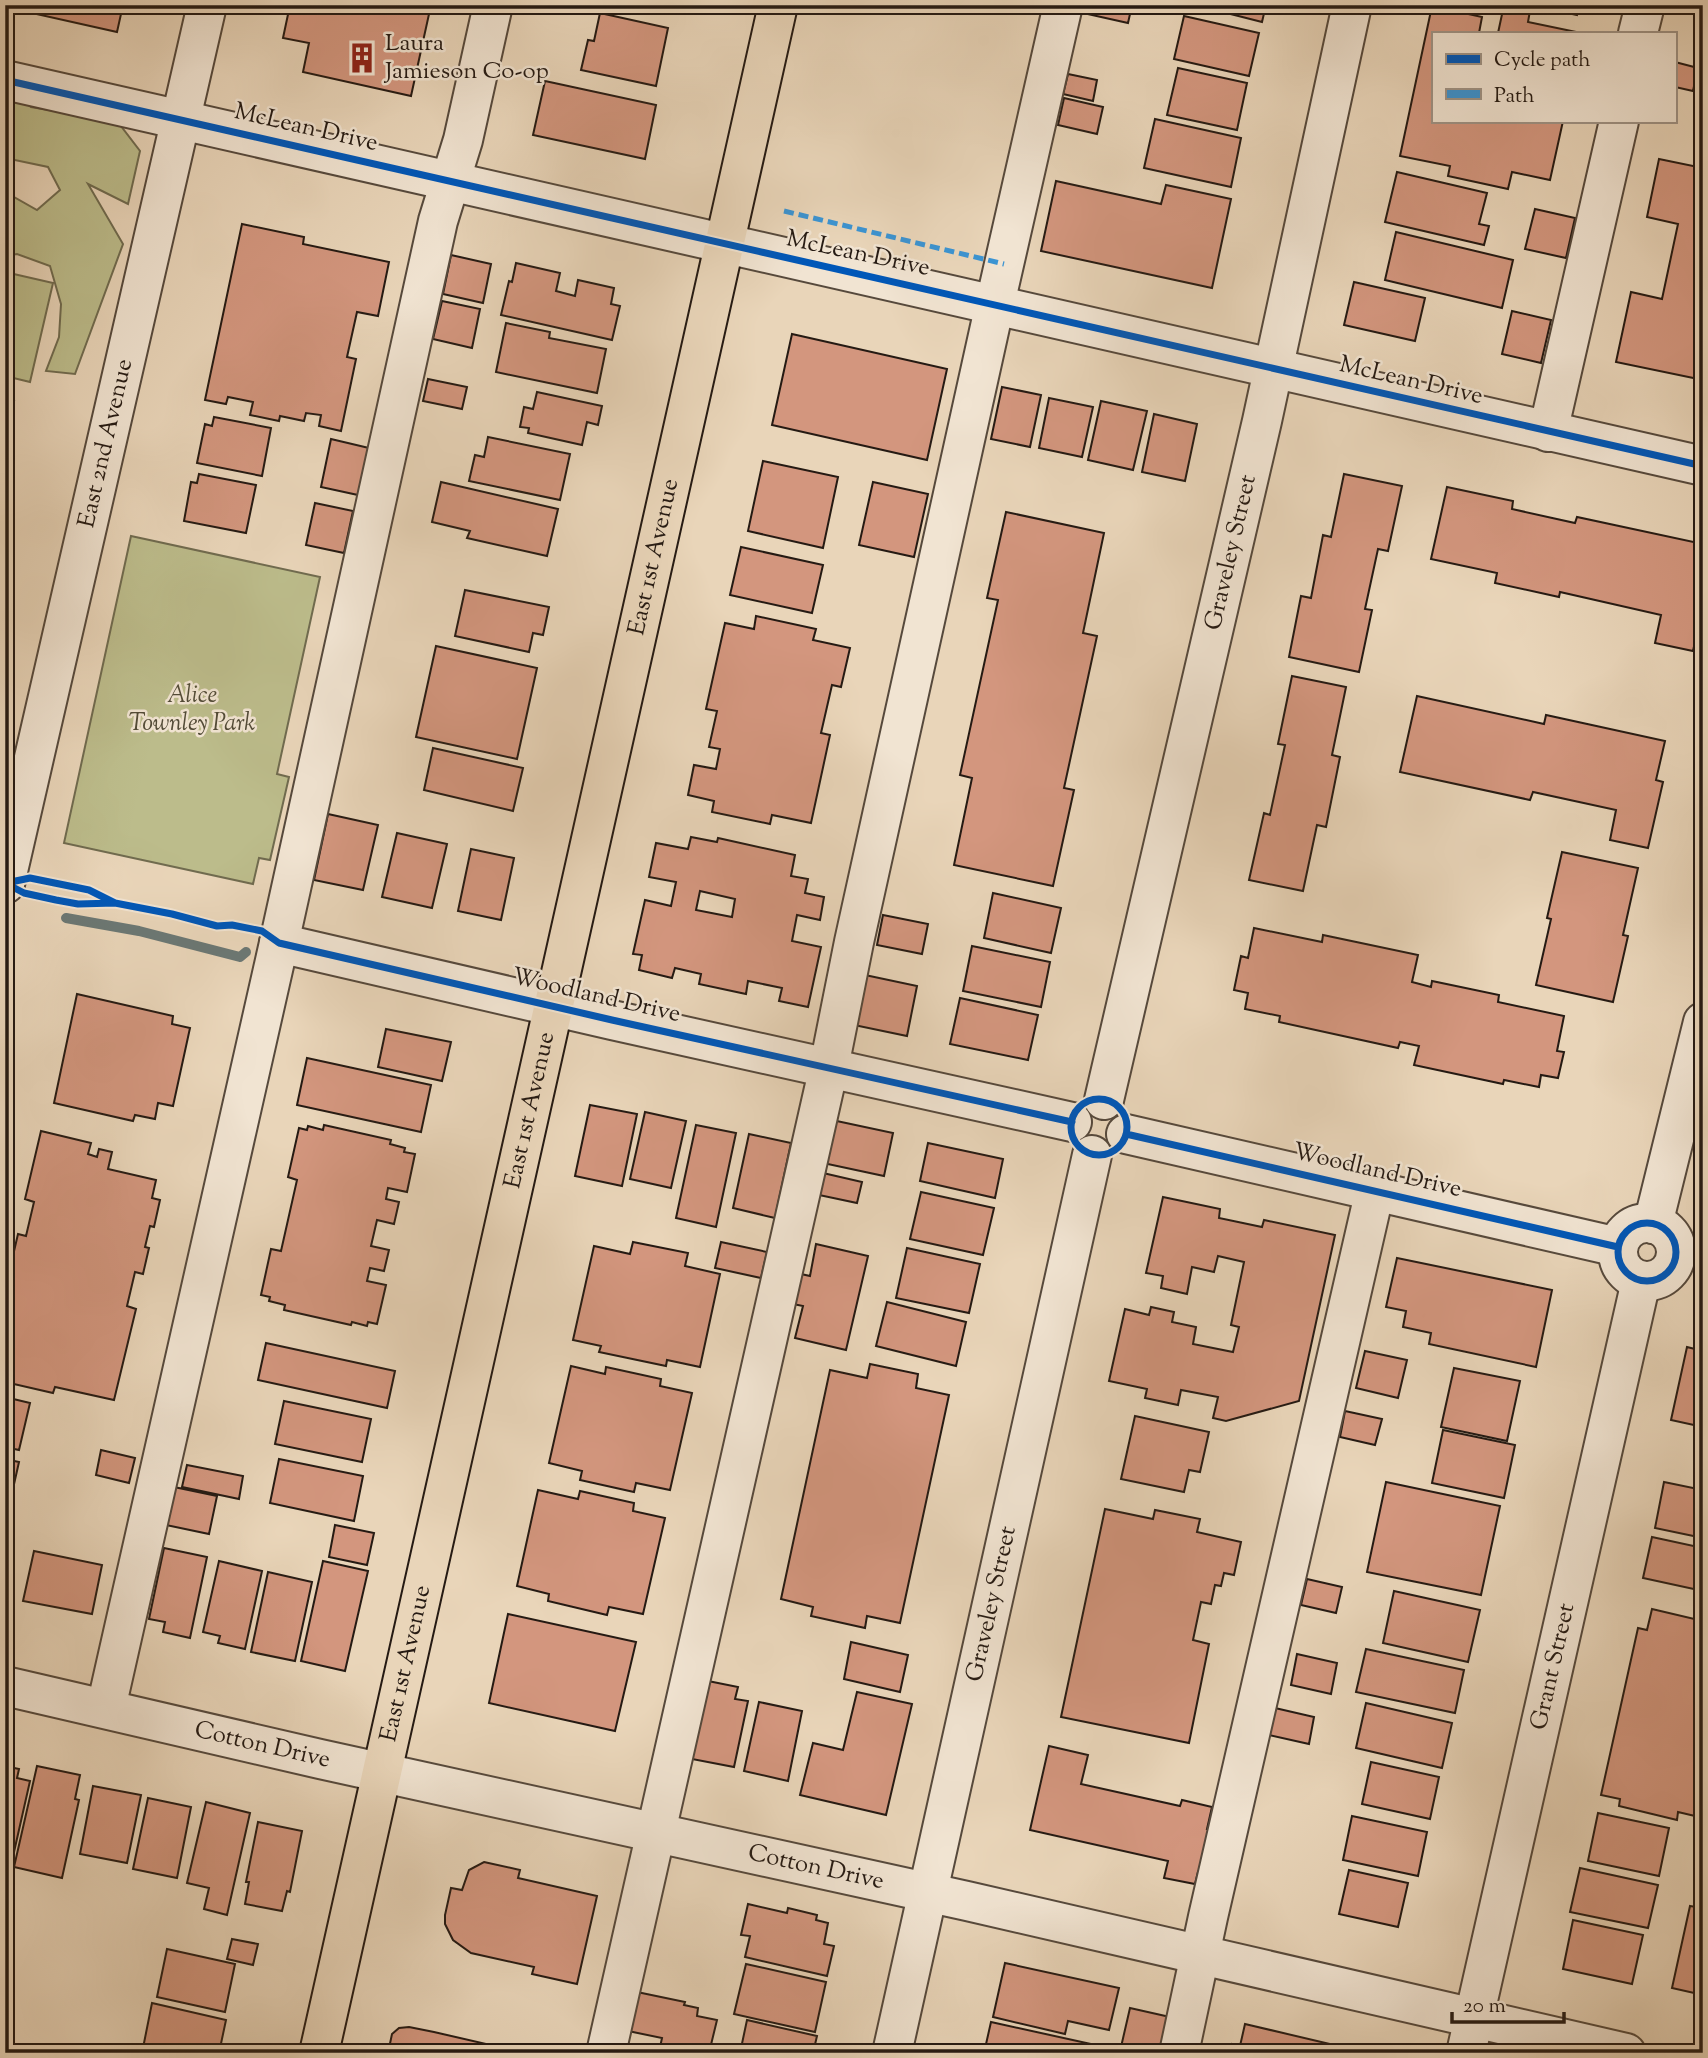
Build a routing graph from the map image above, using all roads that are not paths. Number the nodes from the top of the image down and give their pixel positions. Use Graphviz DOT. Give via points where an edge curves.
graph roads {
  1 [pos="207,5"];
  2 [pos="493,5"];
  3 [pos="778,5"];
  4 [pos="1063,5"];
  5 [pos="1352,5"];
  6 [pos="1645,5"];
  7 [pos="1639,32"];
  8 [pos="5,80"];
  9 [pos="181,119"];
  10 [pos="1619,122"];
  11 [pos="451,181"];
  12 [pos="725,244"];
  13 [pos="995,303"];
  14 [pos="1274,369"];
  15 [pos="1548,432"];
  16 [pos="1703,466"];
  17 [pos="5,883"];
  18 [pos="279,943"];
  19 [pos="552,1006"];
  20 [pos="1703,1022"];
  21 [pos="829,1067"];
  22 [pos="1104,1100"];
  23 [pos="1072,1122"];
  24 [pos="1126,1134"];
  25 [pos="1092,1155"];
  26 [pos="1375,1190"];
  27 [pos="1653,1224"];
  28 [pos="1618,1247"];
  29 [pos="1689,1263"];
  30 [pos="1641,1281"];
  31 [pos="5,1686"];
  32 [pos="106,1709"];
  33 [pos="383,1772"];
  34 [pos="655,1831"];
  35 [pos="928,1893"];
  36 [pos="1200,1954"];
  37 [pos="1470,2035"];
  38 [pos="319,2053"];
  39 [pos="606,2053"];
  40 [pos="892,2053"];
  41 [pos="1179,2053"];
  42 [pos="1626,2053"];
  1 -- 9 [label="street, East 2nd Avenue"];
  2 -- 11 [label="street"];
  3 -- 12 [label="main road, East 1st Avenue"];
  4 -- 13 [label="street"];
  5 -- 14 [label="street, Graveley Street"];
  6 -- 7 [label="street"];
  8 -- 9 [label="street, McLean Drive"];
  9 -- 11 [label="street, McLean Drive"];
  9 -- 17 [label="street, East 2nd Avenue"];
  10 -- 15 [label="street"];
  11 -- 12 [label="street, McLean Drive"];
  11 -- 18 [label="street" via="438,221"];
  12 -- 13 [label="street, McLean Drive"];
  12 -- 19 [label="main road, East 1st Avenue"];
  13 -- 14 [label="street, McLean Drive"];
  13 -- 21 [label="street"];
  14 -- 15 [label="street, McLean Drive"];
  14 -- 22 [label="street, Graveley Street"];
  15 -- 16 [label="street, McLean Drive"];
  18 -- 19 [label="street, Woodland Drive"];
  18 -- 32 [label="street"];
  19 -- 21 [label="street, Woodland Drive"];
  19 -- 33 [label="main road, East 1st Avenue"];
  20 -- 27 [label="street"];
  21 -- 23 [label="street, Woodland Drive"];
  21 -- 34 [label="street"];
  22 -- 23 [label="street" via="1083,1104"];
  22 -- 24 [label="street" via="1123,1112"];
  23 -- 25 [label="street" via="1075,1142"];
  24 -- 25 [label="street" via="1114,1152"];
  24 -- 26 [label="street, Woodland Drive"];
  25 -- 35 [label="street, Graveley Street"];
  26 -- 28 [label="street, Woodland Drive"];
  26 -- 36 [label="street"];
  27 -- 28 [label="street" via="1631,1227"];
  27 -- 29 [label="street" via="1664,1228"];
  28 -- 30 [label="street" via="1622,1268"];
  29 -- 30 [label="street" via="1662,1277"];
  30 -- 37 [label="street, Grant Street"];
  31 -- 32 [label="street, Cotton Drive"];
  32 -- 33 [label="street, Cotton Drive"];
  33 -- 34 [label="street, Cotton Drive"];
  33 -- 38 [label="main road, East 1st Avenue"];
  34 -- 35 [label="street, Cotton Drive"];
  34 -- 39 [label="street"];
  35 -- 36 [label="street, Cotton Drive"];
  35 -- 40 [label="street, Graveley Street"];
  36 -- 37 [label="street, Cotton Drive"];
  36 -- 41 [label="street"];
  37 -- 42 [label="street, Cotton Drive"];
}
